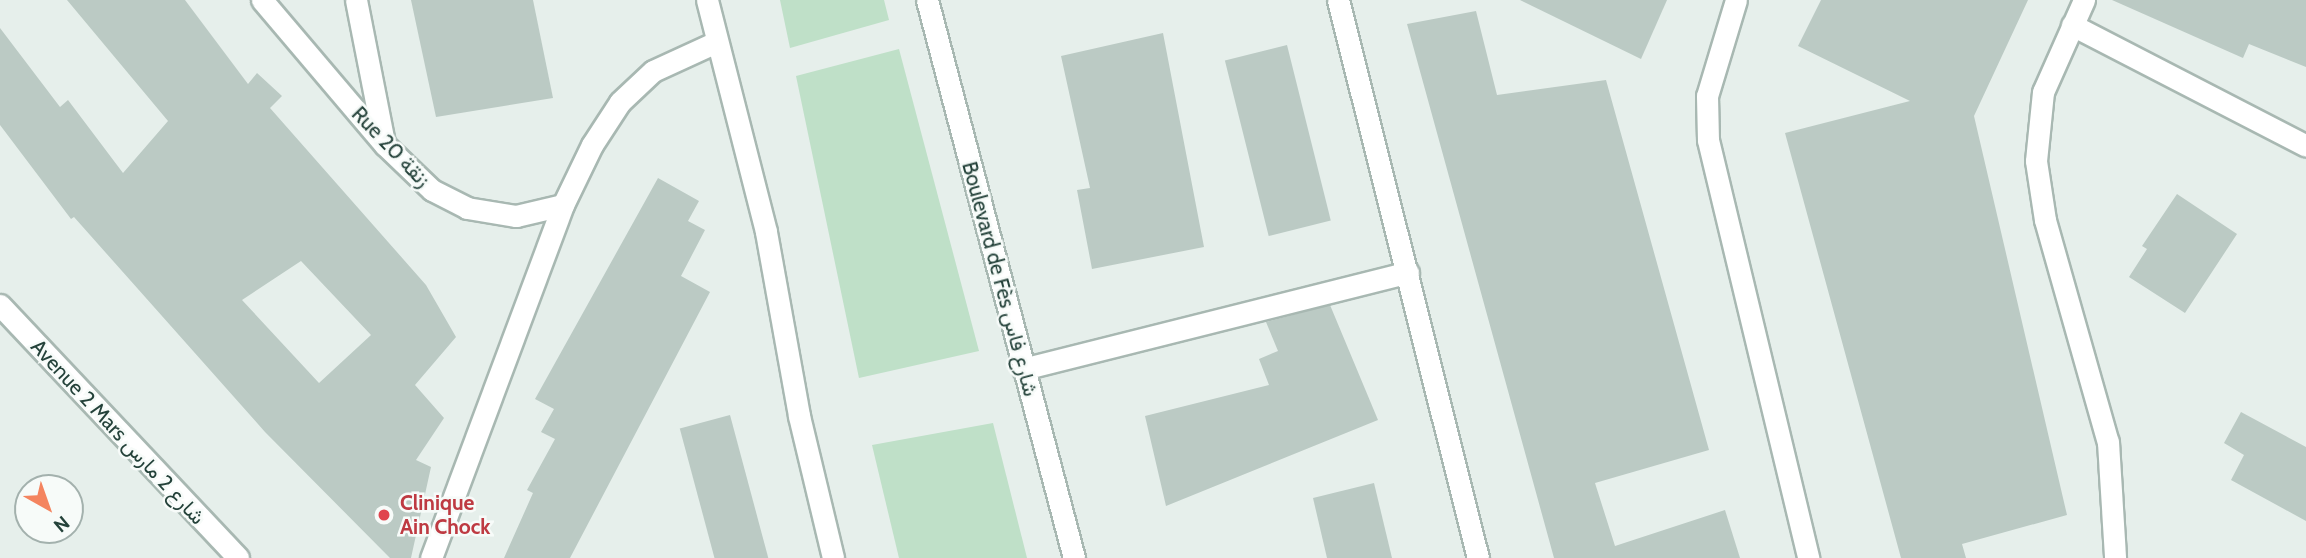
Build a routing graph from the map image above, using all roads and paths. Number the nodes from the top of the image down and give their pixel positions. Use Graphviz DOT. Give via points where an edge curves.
graph roads {
  1 [pos="262,0"];
  2 [pos="356,0"];
  3 [pos="707,0"];
  4 [pos="927,0"];
  5 [pos="1338,0"];
  6 [pos="1735,0"];
  7 [pos="2084,0"];
  8 [pos="2072,25"];
  9 [pos="716,42"];
  10 [pos="385,145"];
  11 [pos="2306,146"];
  12 [pos="563,205"];
  13 [pos="1408,272"];
  14 [pos="0,305"];
  15 [pos="1023,369"];
  16 [pos="238,558"];
  17 [pos="431,558"];
  18 [pos="833,558"];
  19 [pos="1074,558"];
  20 [pos="1478,558"];
  21 [pos="1808,558"];
  22 [pos="2115,558"];
  1 -- 10 [label="street, Rue 20 زنقة"];
  2 -- 10 [label="street"];
  3 -- 9 [label="street"];
  4 -- 15 [label="street, Boulevard de Fès شارع فاس"];
  5 -- 13 [label="street"];
  6 -- 21 [label="street" via="1707,96 1708,140"];
  7 -- 8 [label="street"];
  8 -- 11 [label="street"];
  8 -- 22 [label="street" via="2043,92 2036,161 2045,220 2108,442"];
  9 -- 12 [label="street" via="653,71 620,102 592,145"];
  9 -- 18 [label="street" via="766,232 799,416"];
  10 -- 12 [label="street, Rue 20 زنقة" via="432,190 467,208 516,216"];
  12 -- 17 [label="street"];
  13 -- 15 [label="street"];
  13 -- 20 [label="street"];
  14 -- 16 [label="street, Avenue 2 Mars شارع 2 مارس"];
  15 -- 19 [label="street, Boulevard de Fès شارع فاس"];
}
